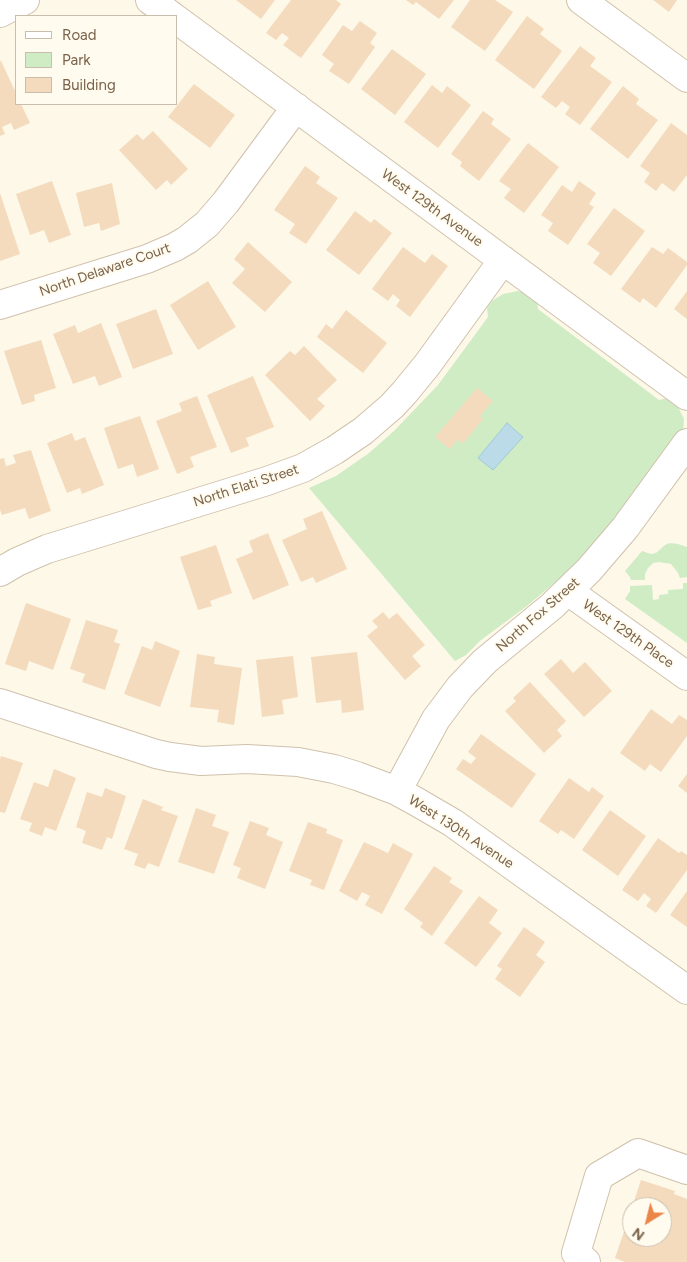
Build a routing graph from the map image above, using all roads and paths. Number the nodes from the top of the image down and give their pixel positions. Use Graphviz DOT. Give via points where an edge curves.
graph roads {
  1 [pos="25,0"];
  2 [pos="150,0"];
  3 [pos="580,0"];
  4 [pos="0,13"];
  5 [pos="171,15"];
  6 [pos="178,21"];
  7 [pos="687,78"];
  8 [pos="296,107"];
  9 [pos="503,260"];
  10 [pos="0,304"];
  11 [pos="687,396"];
  12 [pos="687,443"];
  13 [pos="0,572"];
  14 [pos="568,591"];
  15 [pos="687,676"];
  16 [pos="0,704"];
  17 [pos="397,791"];
  18 [pos="687,990"];
  19 [pos="687,1170"];
  20 [pos="586,1262"];
  1 -- 4 [label="street"];
  2 -- 5 [label="street"];
  3 -- 7 [label="street"];
  6 -- 8 [label="street, West 129th Avenue"];
  8 -- 9 [label="street, West 129th Avenue"];
  8 -- 10 [label="street, North Delaware Court" via="226,202 187,240 147,259"];
  9 -- 11 [label="street, West 129th Avenue"];
  9 -- 13 [label="street, North Elati Street" via="404,393 363,431 336,450 303,468 47,549"];
  12 -- 14 [label="street, North Fox Street" via="625,528"];
  14 -- 15 [label="street, West 129th Place"];
  14 -- 17 [label="street, North Fox Street" via="485,661 460,687 436,719"];
  16 -- 17 [label="street, West 130th Avenue" via="156,754 201,761 262,759 315,765"];
  17 -- 18 [label="street, West 130th Avenue" via="453,823"];
  19 -- 20 [label="street" via="638,1153 600,1176 576,1253"];
}
